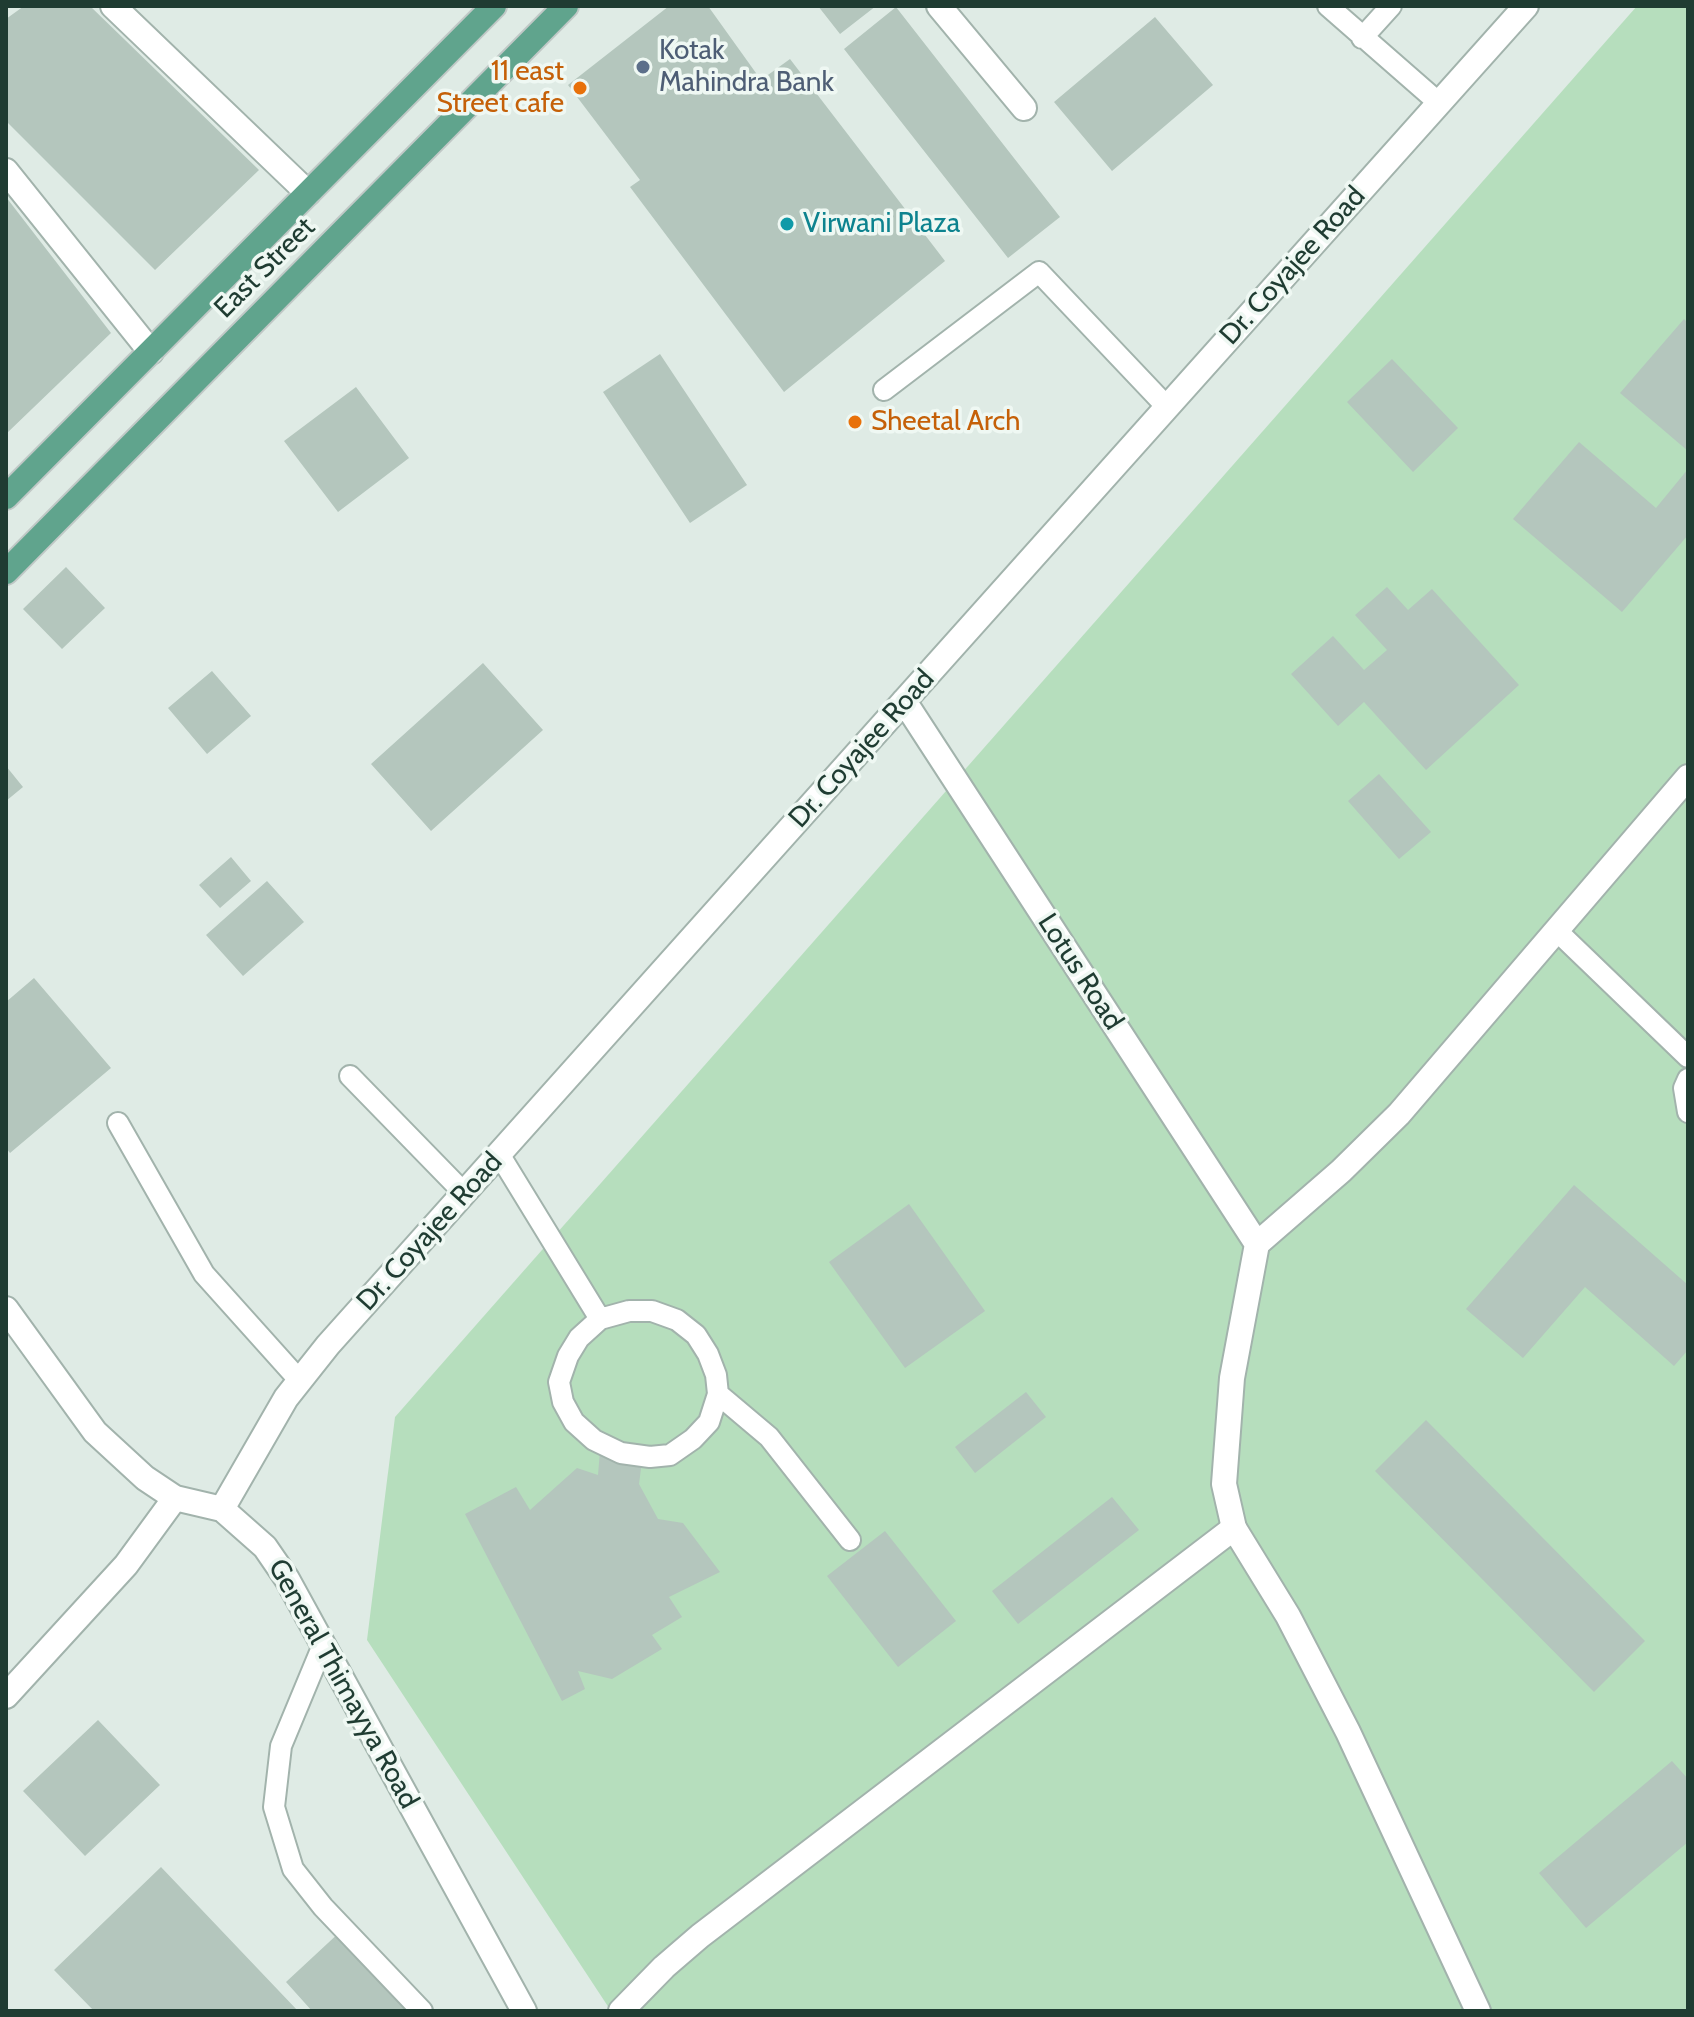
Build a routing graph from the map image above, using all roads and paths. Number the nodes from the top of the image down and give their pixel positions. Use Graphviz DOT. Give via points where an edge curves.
graph roads {
  1 [pos="113,6"];
  2 [pos="494,6"];
  3 [pos="566,6"];
  4 [pos="939,6"];
  5 [pos="1328,6"];
  6 [pos="1391,6"];
  7 [pos="1526,6"];
  8 [pos="1362,38"];
  9 [pos="1439,103"];
  10 [pos="1024,108"];
  11 [pos="6,171"];
  12 [pos="308,193"];
  13 [pos="151,352"];
  14 [pos="884,390"];
  15 [pos="1167,407"];
  16 [pos="6,497"];
  17 [pos="6,572"];
  18 [pos="904,701"];
  19 [pos="1688,777"];
  20 [pos="1556,930"];
  21 [pos="1688,1057"];
  22 [pos="350,1076"];
  23 [pos="1688,1079"];
  24 [pos="1688,1112"];
  25 [pos="118,1123"];
  26 [pos="499,1154"];
  27 [pos="464,1193"];
  28 [pos="1257,1244"];
  29 [pos="6,1309"];
  30 [pos="600,1319"];
  31 [pos="300,1381"];
  32 [pos="718,1394"];
  33 [pos="175,1498"];
  34 [pos="222,1509"];
  35 [pos="1234,1528"];
  36 [pos="850,1540"];
  37 [pos="323,1645"];
  38 [pos="6,1696"];
  39 [pos="422,2011"];
  40 [pos="524,2011"];
  41 [pos="621,2011"];
  42 [pos="1478,2011"];
  1 -- 12 [label="street"];
  2 -- 12 [label="main road, East Street"];
  3 -- 17 [label="main road, East Street"];
  4 -- 10 [label="street"];
  5 -- 8 [label="lane"];
  6 -- 8 [label="lane"];
  7 -- 9 [label="street, Dr. Coyajee Road"];
  8 -- 9 [label="lane"];
  9 -- 15 [label="street, Dr. Coyajee Road"];
  11 -- 13 [label="street"];
  12 -- 13 [label="main road, East Street"];
  13 -- 16 [label="main road, East Street"];
  14 -- 15 [label="lane" via="1039,272"];
  15 -- 18 [label="street, Dr. Coyajee Road"];
  18 -- 26 [label="street, Dr. Coyajee Road"];
  18 -- 28 [label="street, Lotus Road"];
  19 -- 20 [label="street"];
  20 -- 21 [label="lane"];
  20 -- 28 [label="street" via="1399,1114"];
  22 -- 27 [label="lane"];
  23 -- 24 [label="lane"];
  25 -- 31 [label="lane" via="204,1274"];
  26 -- 27 [label="street, Dr. Coyajee Road"];
  26 -- 30 [label="lane"];
  27 -- 31 [label="street, Dr. Coyajee Road"];
  28 -- 35 [label="street" via="1232,1378 1224,1484"];
  29 -- 33 [label="street, General Thimayya Road" via="95,1432"];
  30 -- 32 [label="lane" via="652,1311 677,1320 708,1354"];
  30 -- 32 [label="lane" via="579,1338 559,1382 574,1422 594,1440 621,1453 670,1455 709,1422"];
  31 -- 34 [label="street, Dr. Coyajee Road"];
  32 -- 36 [label="lane" via="769,1437"];
  33 -- 34 [label="street, General Thimayya Road"];
  33 -- 38 [label="street" via="126,1565"];
  34 -- 37 [label="street, General Thimayya Road" via="265,1547"];
  35 -- 41 [label="street" via="700,1936"];
  35 -- 42 [label="street" via="1288,1616 1348,1732"];
  37 -- 39 [label="lane" via="281,1746 274,1807 293,1869"];
  37 -- 40 [label="street, General Thimayya Road"];
}
